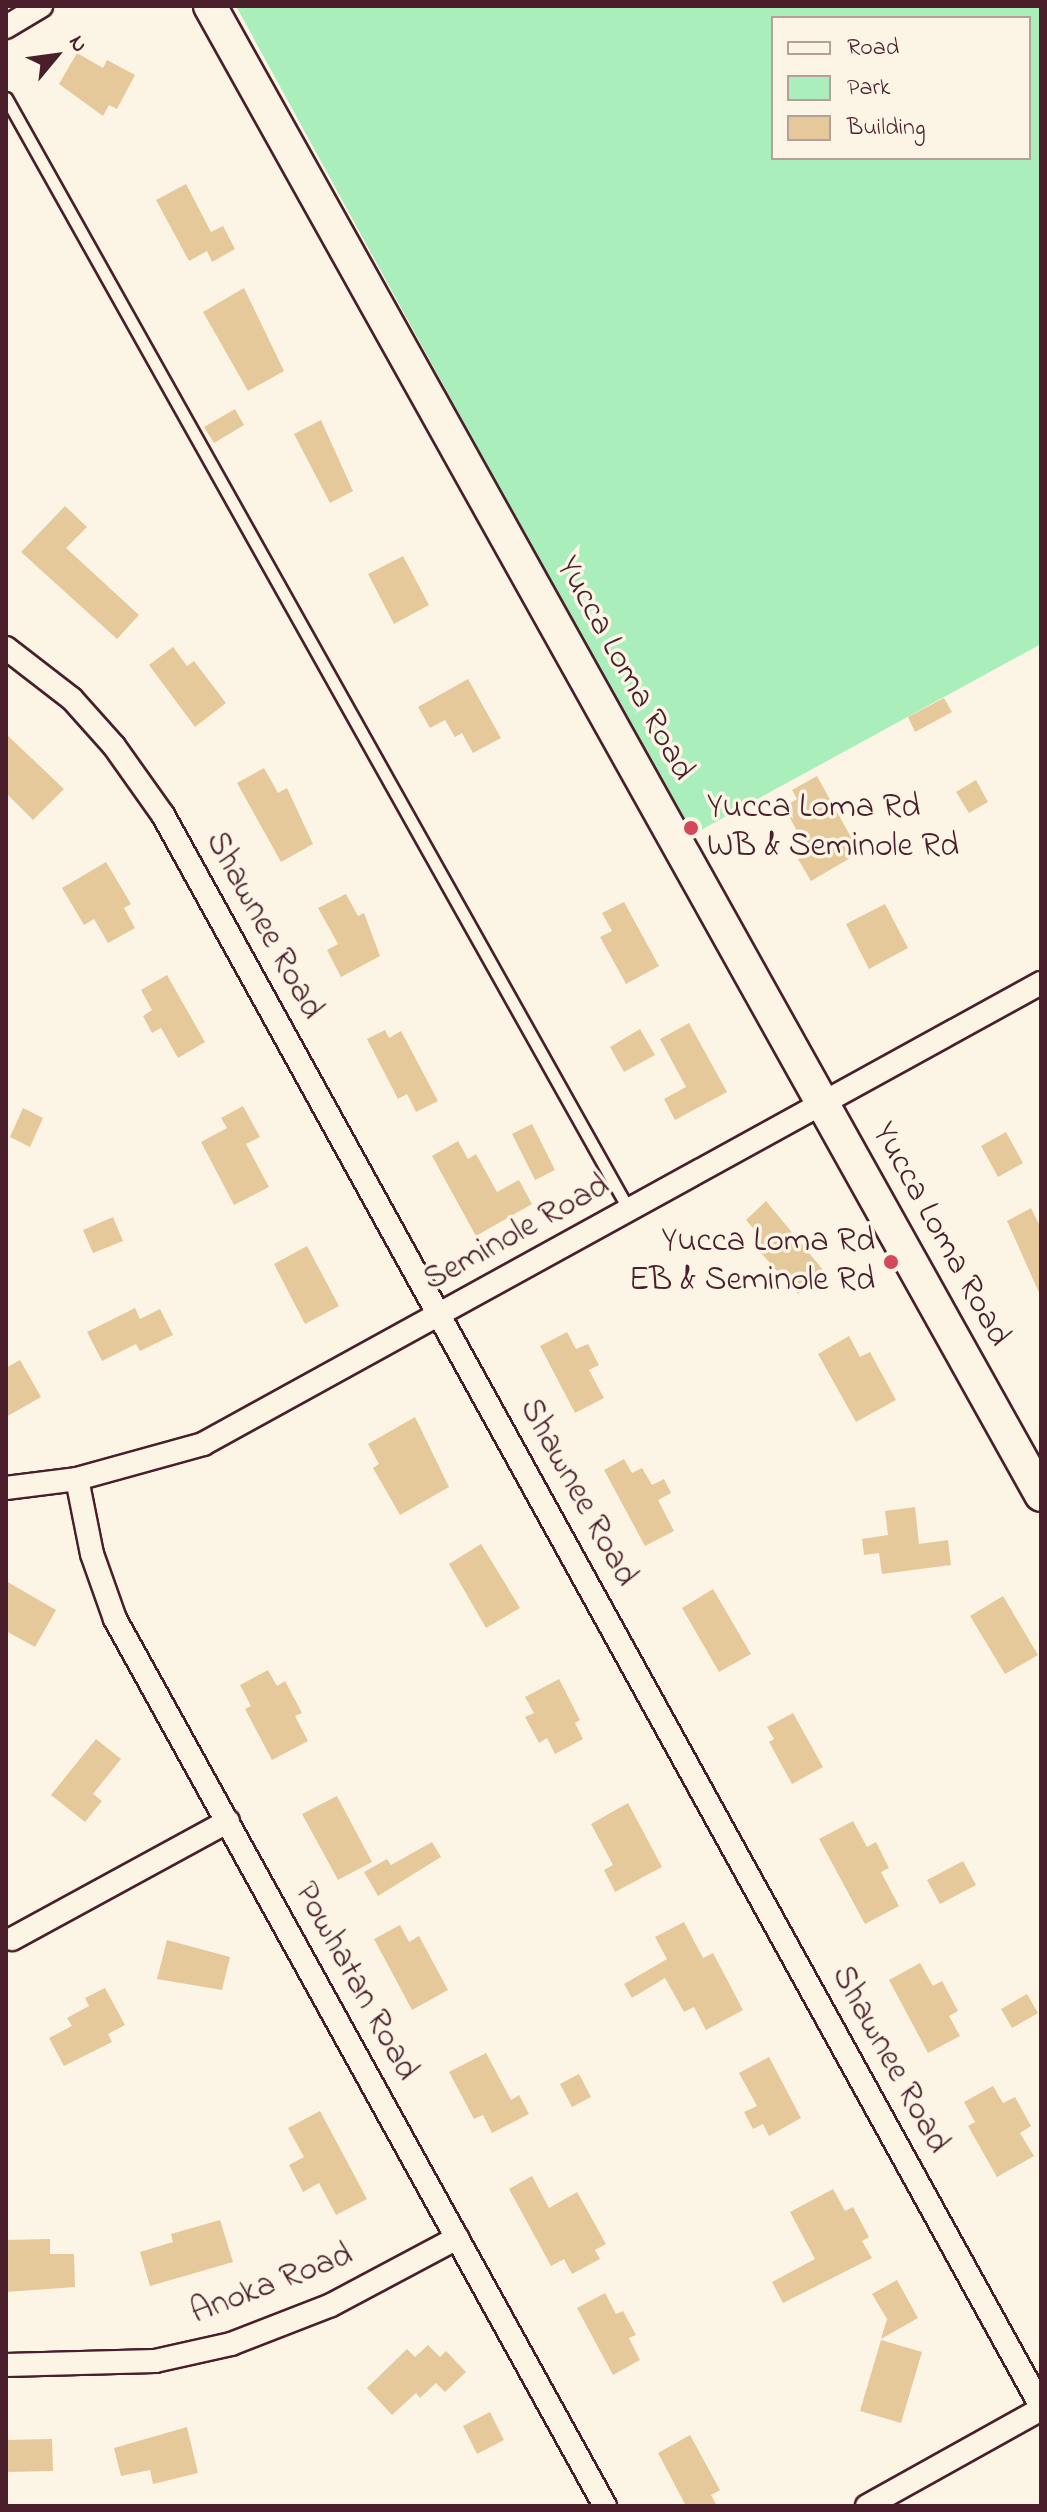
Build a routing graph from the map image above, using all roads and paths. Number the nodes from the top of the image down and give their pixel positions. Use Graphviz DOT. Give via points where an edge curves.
graph roads {
  1 [pos="41,6"];
  2 [pos="210,6"];
  3 [pos="6,27"];
  4 [pos="6,98"];
  5 [pos="6,648"];
  6 [pos="1041,983"];
  7 [pos="823,1104"];
  8 [pos="629,1210"];
  9 [pos="441,1315"];
  10 [pos="77,1479"];
  11 [pos="6,1488"];
  12 [pos="1041,1495"];
  13 [pos="228,1821"];
  14 [pos="12,1939"];
  15 [pos="457,2238"];
  16 [pos="6,2365"];
  17 [pos="1041,2408"];
  18 [pos="605,2506"];
  19 [pos="867,2506"];
  1 -- 3 [label="street"];
  2 -- 7 [label="main road, Yucca Loma Road"];
  4 -- 8 [label="lane"];
  5 -- 9 [label="street, Shawnee Road" via="72,699 114,746 163,815"];
  6 -- 7 [label="street, Seminole Road"];
  7 -- 8 [label="street, Seminole Road"];
  7 -- 12 [label="main road, Yucca Loma Road"];
  8 -- 9 [label="street, Seminole Road"];
  9 -- 10 [label="street, Seminole Road" via="203,1444"];
  9 -- 17 [label="street, Shawnee Road"];
  10 -- 11 [label="street, Seminole Road"];
  10 -- 13 [label="street, Powhatan Road" via="92,1554 115,1619"];
  13 -- 14 [label="street"];
  13 -- 15 [label="street, Powhatan Road"];
  15 -- 16 [label="street, Anoka Road" via="331,2305 231,2344 155,2361"];
  15 -- 18 [label="street, Powhatan Road"];
  17 -- 19 [label="street"];
}
